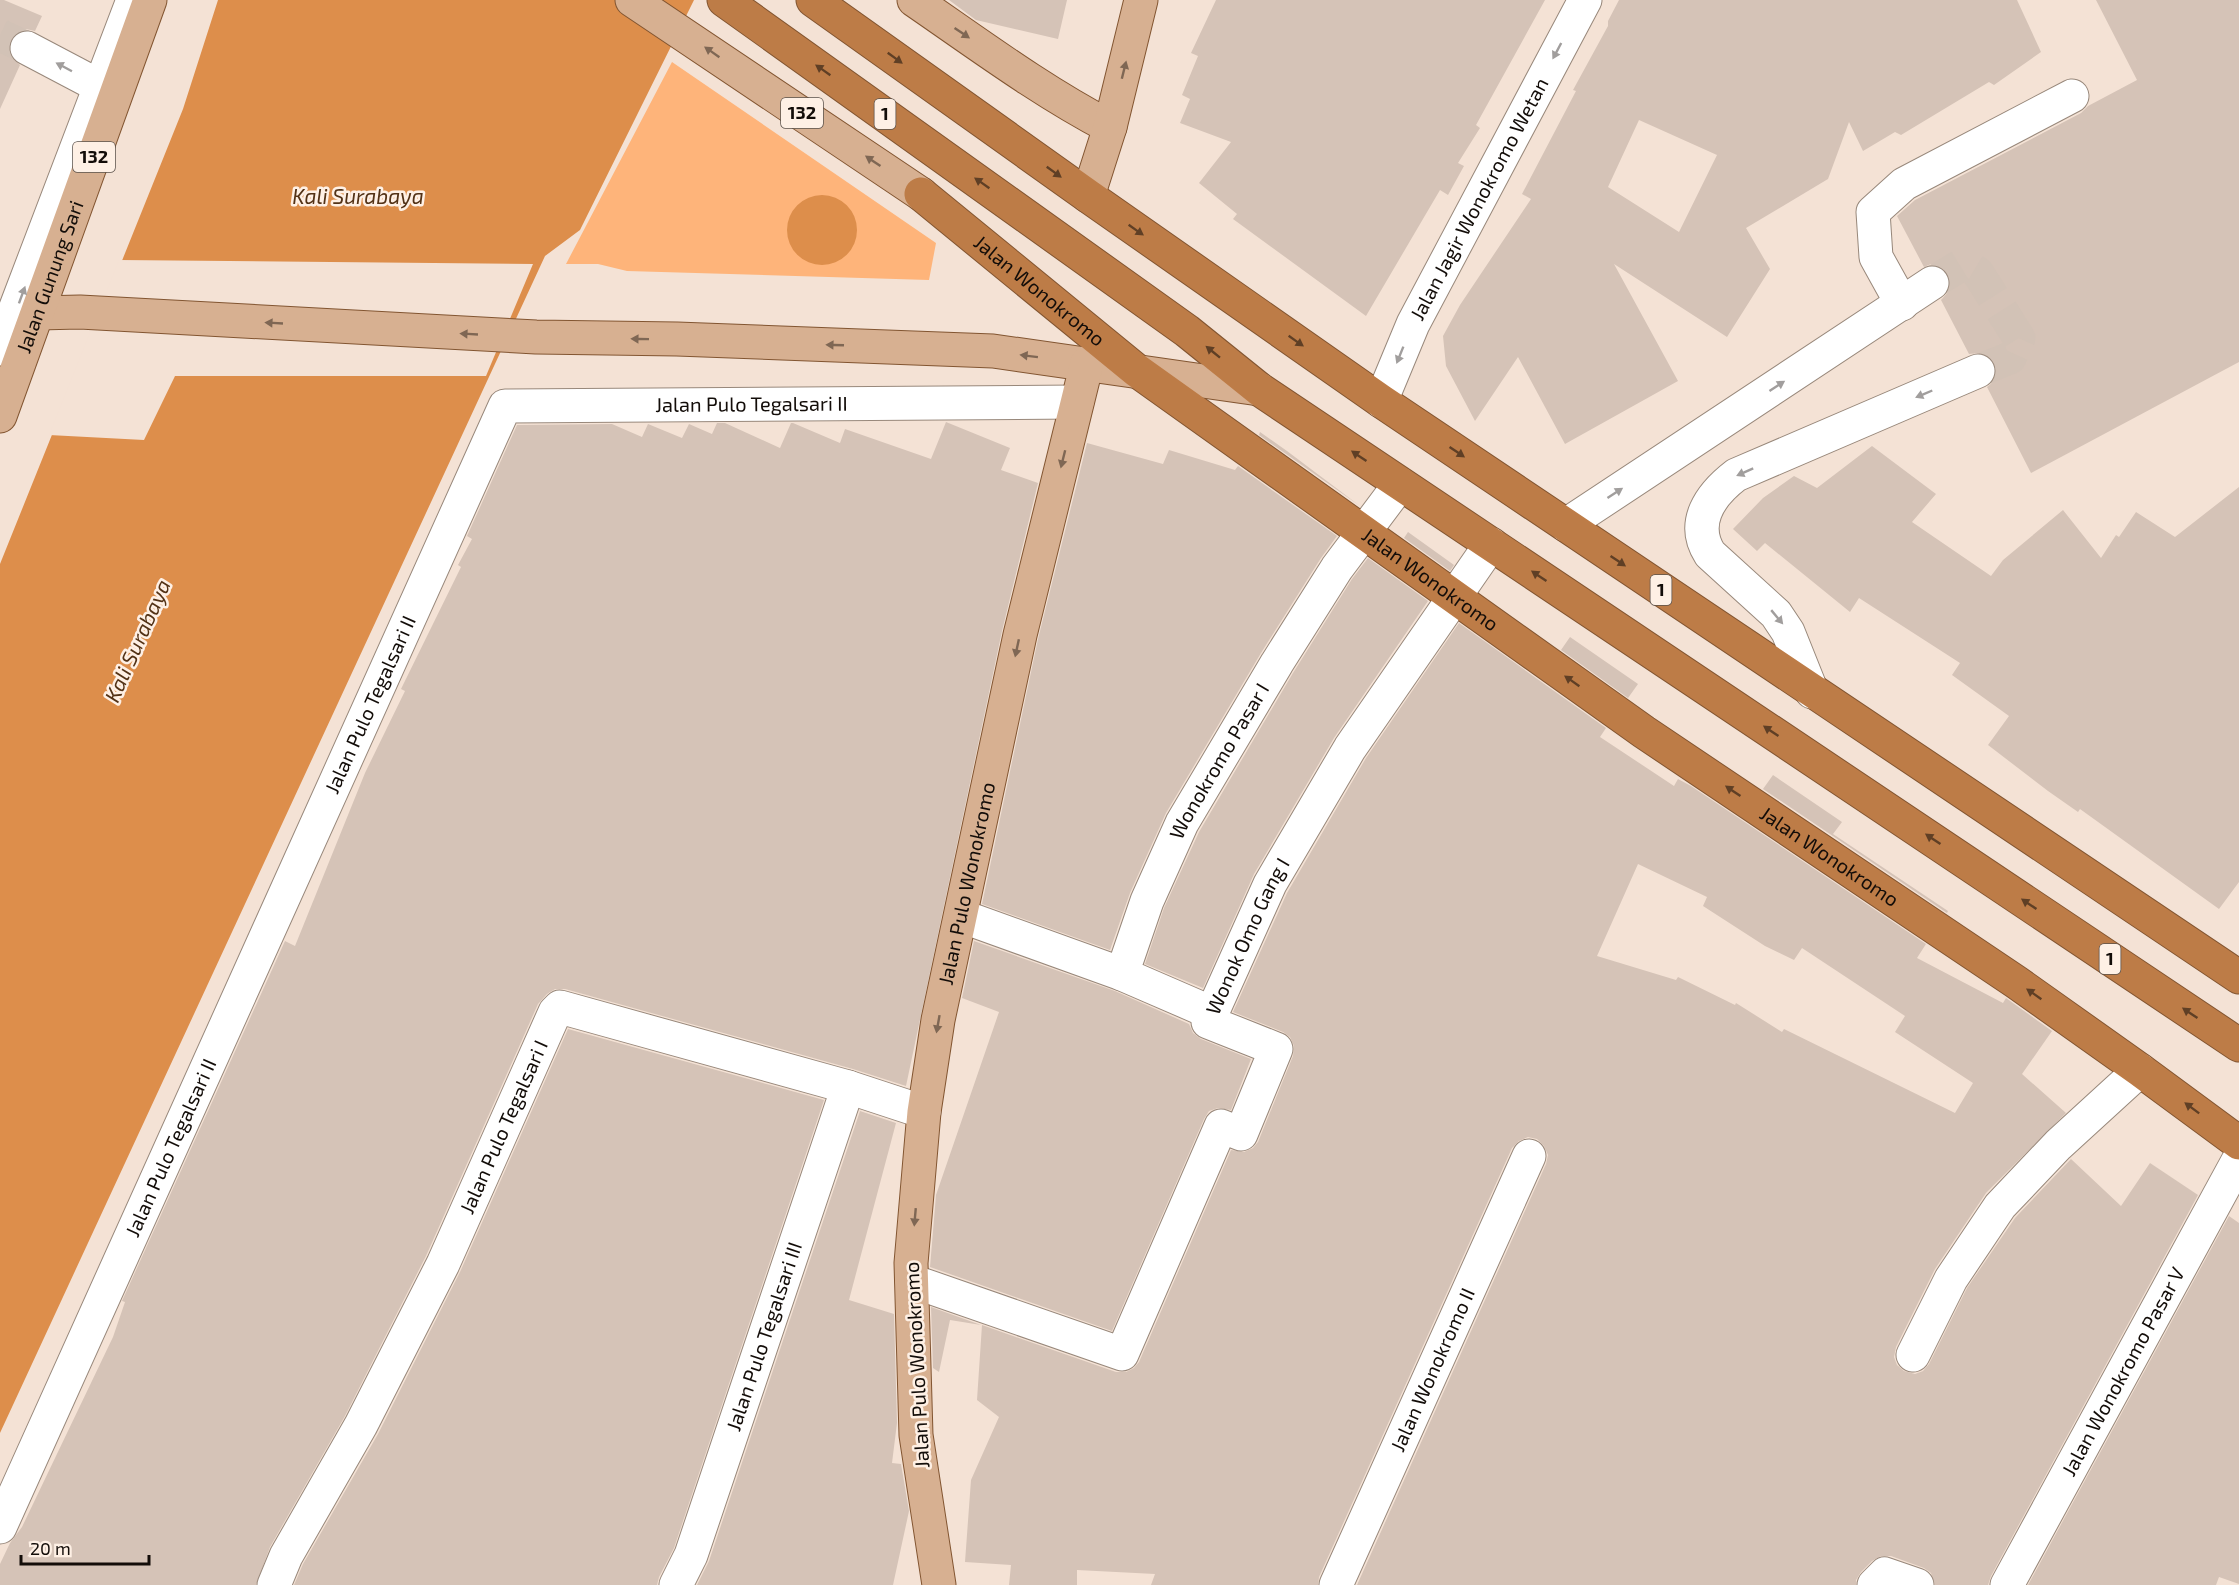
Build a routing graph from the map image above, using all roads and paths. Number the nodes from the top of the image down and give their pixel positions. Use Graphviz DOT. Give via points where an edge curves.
graph roads {
  1 [pos="133,0"];
  2 [pos="150,0"];
  3 [pos="632,0"];
  4 [pos="724,0"];
  5 [pos="813,0"];
  6 [pos="914,0"];
  7 [pos="1141,0"];
  8 [pos="1585,0"];
  9 [pos="27,48"];
  10 [pos="101,87"];
  11 [pos="2072,96"];
  12 [pos="1110,127"];
  13 [pos="921,194"];
  14 [pos="1088,196"];
  15 [pos="1046,229"];
  16 [pos="1932,283"];
  17 [pos="1902,304"];
  18 [pos="38,313"];
  19 [pos="0,349"];
  20 [pos="1087,363"];
  21 [pos="1136,370"];
  22 [pos="1978,371"];
  23 [pos="1259,388"];
  24 [pos="1381,401"];
  25 [pos="1077,402"];
  26 [pos="0,416"];
  27 [pos="1400,484"];
  28 [pos="1566,525"];
  29 [pos="1491,544"];
  30 [pos="1812,692"];
  31 [pos="961,916"];
  32 [pos="1122,974"];
  33 [pos="2239,977"];
  34 [pos="1212,1013"];
  35 [pos="2239,1045"];
  36 [pos="2140,1070"];
  37 [pos="848,1087"];
  38 [pos="924,1113"];
  39 [pos="2239,1143"];
  40 [pos="1528,1156"];
  41 [pos="2239,1159"];
  42 [pos="912,1281"];
  43 [pos="1913,1355"];
  44 [pos="0,1527"];
  45 [pos="274,1585"];
  46 [pos="676,1585"];
  47 [pos="939,1585"];
  48 [pos="1336,1585"];
  49 [pos="1874,1585"];
  50 [pos="1917,1585"];
  51 [pos="2007,1585"];
  1 -- 10 [label="street"];
  2 -- 18 [label="main road, Jalan Gunung Sari / 132"];
  13 -- 3 [label="main road, Jalan Wonokromo / 132, one-way"];
  15 -- 4 [label="highway, 1, one-way"];
  5 -- 14 [label="highway, 1, one-way"];
  6 -- 12 [label="main road, one-way" via="1030,80"];
  12 -- 7 [label="main road, one-way"];
  8 -- 24 [label="street, Jalan Jagir Wonokromo Wetan, one-way" via="1413,324"];
  10 -- 9 [label="street, one-way"];
  19 -- 10 [label="street, one-way"];
  11 -- 17 [label="street" via="1904,184 1873,212 1876,257"];
  12 -- 14 [label="main road"];
  13 -- 15 [label="highway, 1"];
  13 -- 21 [label="highway, Jalan Wonokromo"];
  14 -- 24 [label="highway, 1, one-way"];
  23 -- 15 [label="highway, 1, one-way"];
  16 -- 17 [label="street"];
  28 -- 17 [label="street, one-way"];
  20 -- 18 [label="main road, one-way" via="993,351 528,337 80,312"];
  18 -- 26 [label="main road, Jalan Gunung Sari / 132"];
  20 -- 21 [label="main road"];
  20 -- 25 [label="main road, Jalan Pulo Wonokromo"];
  21 -- 23 [label="main road, 1"];
  36 -- 21 [label="highway, Jalan Wonokromo, one-way" via="1644,732"];
  22 -- 30 [label="street, one-way" via="1736,476 1712,497 1701,529 1703,544 1710,555 1776,614 1788,632"];
  27 -- 23 [label="highway, 1, one-way"];
  24 -- 28 [label="highway, 1, one-way"];
  25 -- 31 [label="main road, Jalan Pulo Wonokromo, one-way" via="1020,635"];
  25 -- 44 [label="street, Jalan Pulo Tegalsari II" via="505,406"];
  27 -- 29 [label="highway, 1"];
  27 -- 32 [label="street, Wonokromo Pasar I" via="1337,568 1182,823 1147,902"];
  28 -- 30 [label="highway, 1, one-way"];
  29 -- 34 [label="street, Wonok Omo Gang I" via="1350,748 1270,884"];
  35 -- 29 [label="highway, 1, one-way"];
  30 -- 33 [label="highway, 1"];
  31 -- 32 [label="street"];
  31 -- 38 [label="main road, Jalan Pulo Wonokromo, one-way" via="938,1020"];
  32 -- 34 [label="street"];
  34 -- 42 [label="street, Wonok Omo Gang I" via="1208,1022 1276,1049 1241,1134 1221,1126 1122,1354"];
  39 -- 36 [label="highway, Jalan Wonokromo, one-way"];
  36 -- 43 [label="street" via="2058,1145 2000,1206 1951,1279"];
  37 -- 38 [label="street, Jalan Pulo Tegalsari I"];
  37 -- 45 [label="street, Jalan Pulo Tegalsari I" via="560,1007 443,1264"];
  37 -- 46 [label="street, Jalan Pulo Tegalsari III" via="691,1555"];
  38 -- 42 [label="main road, Jalan Pulo Wonokromo, one-way"];
  40 -- 48 [label="street, Jalan Wonokromo II"];
  41 -- 51 [label="street, Jalan Wonokromo Pasar V"];
  42 -- 47 [label="main road, Jalan Pulo Wonokromo" via="916,1435"];
  49 -- 50 [label="street" via="1885,1574"];
}
